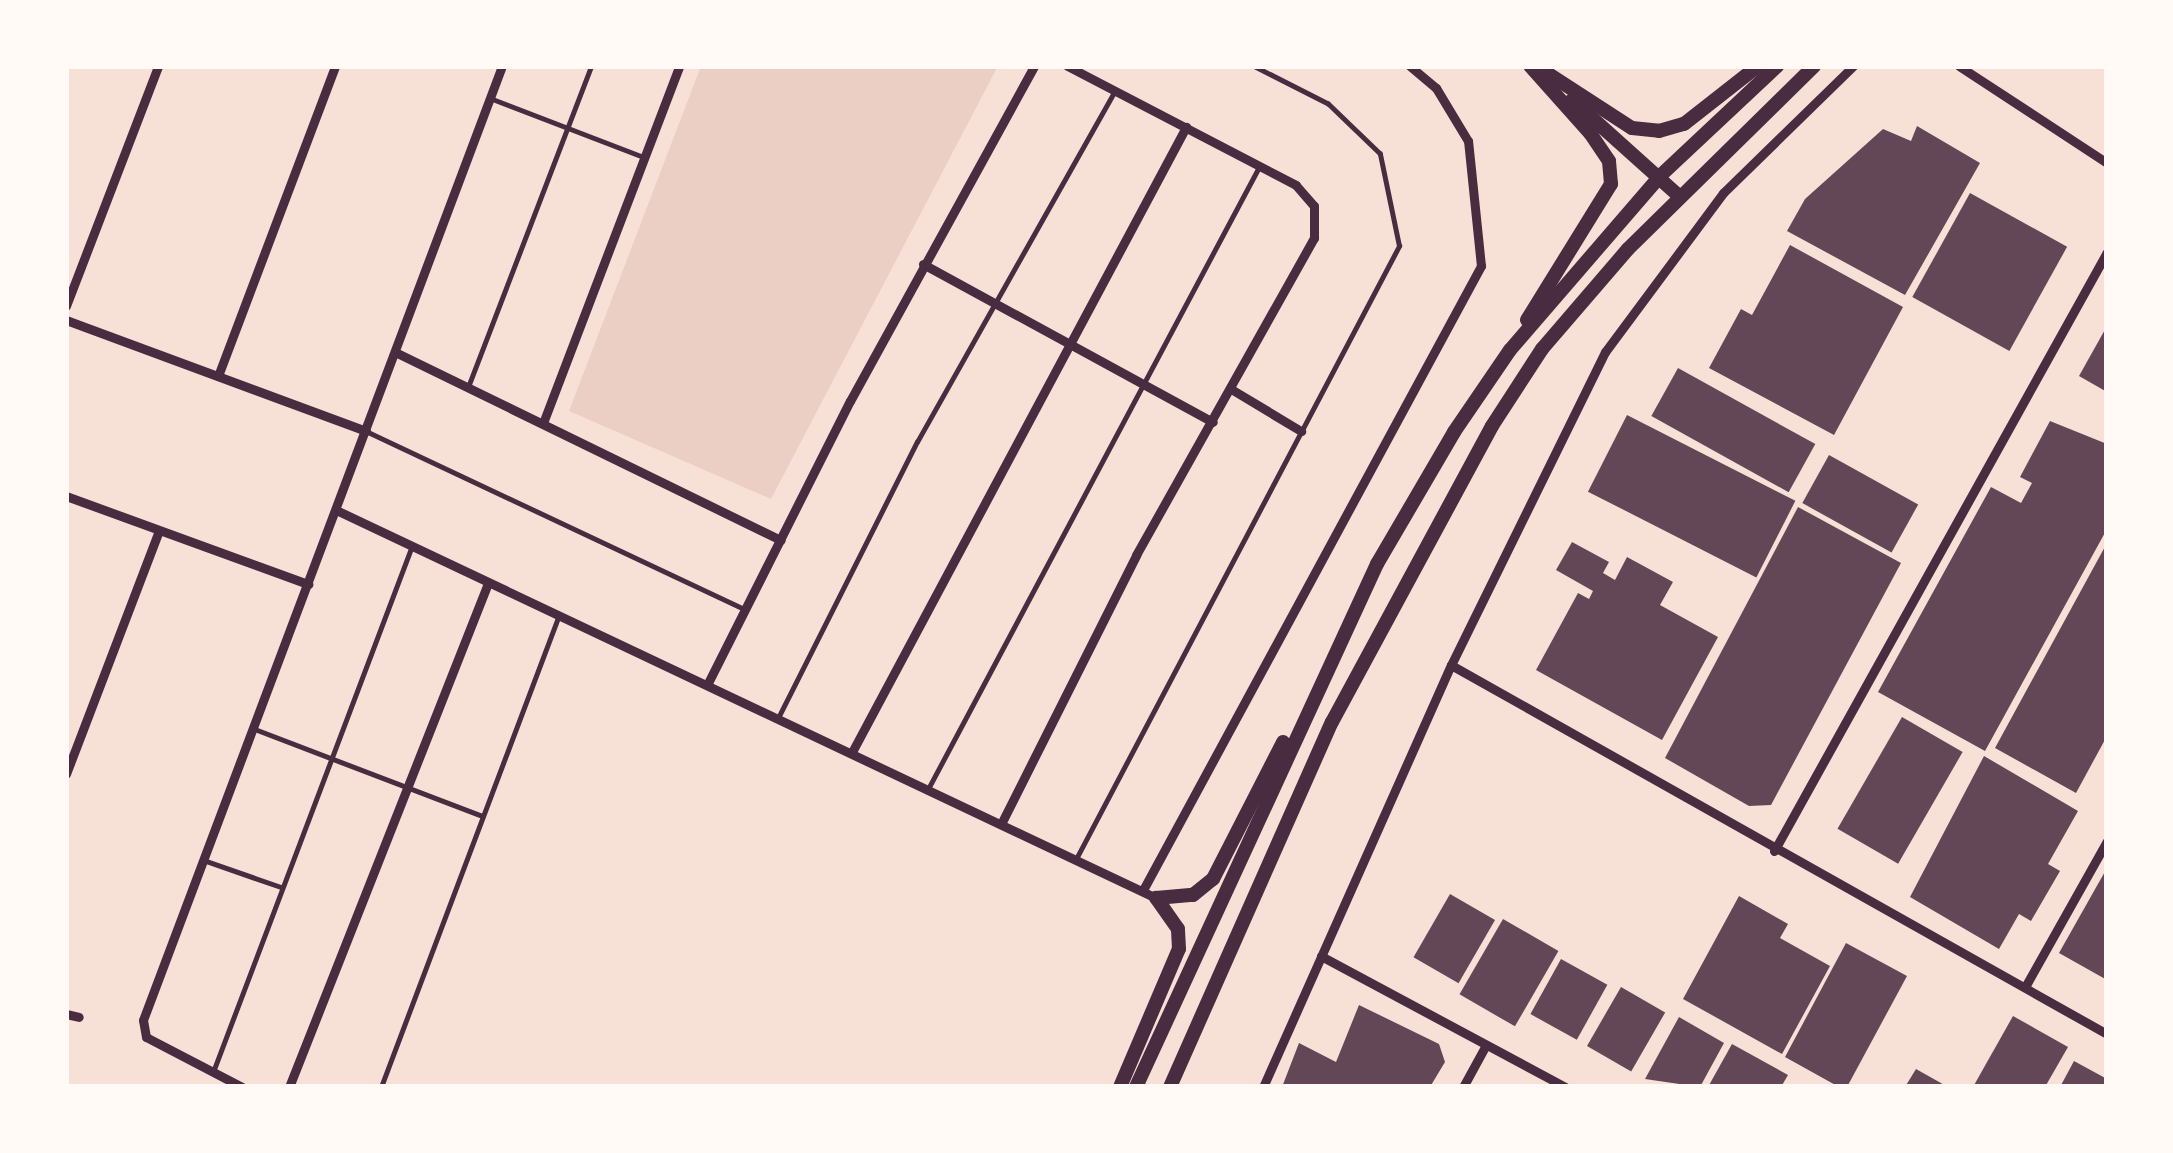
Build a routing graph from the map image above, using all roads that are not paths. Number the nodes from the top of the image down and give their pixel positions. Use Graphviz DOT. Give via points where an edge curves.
graph roads {
  1 [pos="158,66"];
  2 [pos="335,66"];
  3 [pos="502,66"];
  4 [pos="591,66"];
  5 [pos="679,66"];
  6 [pos="1034,66"];
  7 [pos="1066,66"];
  8 [pos="1252,66"];
  9 [pos="1410,66"];
  10 [pos="1534,66"];
  11 [pos="1758,66"];
  12 [pos="1778,66"];
  13 [pos="1814,66"];
  14 [pos="1853,66"];
  15 [pos="1959,66"];
  16 [pos="1115,91"];
  17 [pos="490,98"];
  18 [pos="1186,127"];
  19 [pos="567,129"];
  20 [pos="644,157"];
  21 [pos="2107,163"];
  22 [pos="1260,165"];
  23 [pos="1660,176"];
  24 [pos="1680,196"];
  25 [pos="2107,251"];
  26 [pos="923,264"];
  27 [pos="66,306"];
  28 [pos="992,307"];
  29 [pos="66,320"];
  30 [pos="1064,346"];
  31 [pos="1510,350"];
  32 [pos="395,352"];
  33 [pos="218,376"];
  34 [pos="1139,384"];
  35 [pos="468,387"];
  36 [pos="1231,389"];
  37 [pos="1213,422"];
  38 [pos="543,423"];
  39 [pos="366,430"];
  40 [pos="1301,431"];
  41 [pos="66,496"];
  42 [pos="336,510"];
  43 [pos="159,531"];
  44 [pos="781,540"];
  45 [pos="412,546"];
  46 [pos="488,583"];
  47 [pos="308,584"];
  48 [pos="746,610"];
  49 [pos="559,614"];
  50 [pos="1451,665"];
  51 [pos="709,681"];
  52 [pos="779,716"];
  53 [pos="1301,719"];
  54 [pos="252,728"];
  55 [pos="852,752"];
  56 [pos="331,756"];
  57 [pos="66,774"];
  58 [pos="410,785"];
  59 [pos="928,789"];
  60 [pos="484,817"];
  61 [pos="1002,821"];
  62 [pos="2107,841"];
  63 [pos="1774,850"];
  64 [pos="201,859"];
  65 [pos="1076,859"];
  66 [pos="283,888"];
  67 [pos="1150,894"];
  68 [pos="1321,956"];
  69 [pos="2025,987"];
  70 [pos="66,1014"];
  71 [pos="79,1017"];
  72 [pos="2107,1034"];
  73 [pos="1486,1045"];
  74 [pos="214,1072"];
  75 [pos="242,1087"];
  76 [pos="289,1087"];
  77 [pos="382,1087"];
  78 [pos="1120,1087"];
  79 [pos="1136,1087"];
  80 [pos="1170,1087"];
  81 [pos="1262,1087"];
  82 [pos="1462,1087"];
  83 [pos="1565,1087"];
  1 -- 27 [label="street"];
  2 -- 33 [label="street"];
  3 -- 17 [label="street"];
  4 -- 19 [label="lane"];
  5 -- 20 [label="street"];
  6 -- 26 [label="street"];
  7 -- 16 [label="street"];
  8 -- 40 [label="lane" via="1328,104 1369,141 1386,167 1399,233 1394,261"];
  9 -- 67 [label="street" via="1436,88 1468,141 1481,266"];
  10 -- 11 [label="main road" via="1632,128 1659,131 1684,124"];
  10 -- 23 [label="main road"];
  10 -- 31 [label="main road" via="1591,133 1609,161 1611,184"];
  12 -- 23 [label="main road"];
  13 -- 24 [label="main road"];
  14 -- 50 [label="street" via="1723,193 1647,288 1554,447"];
  15 -- 21 [label="street"];
  16 -- 18 [label="street"];
  16 -- 28 [label="lane"];
  17 -- 19 [label="lane"];
  17 -- 32 [label="street"];
  18 -- 22 [label="street"];
  18 -- 30 [label="street"];
  19 -- 20 [label="lane"];
  19 -- 35 [label="lane"];
  20 -- 38 [label="street"];
  22 -- 34 [label="lane"];
  22 -- 36 [label="street" via="1314,206 1314,238"];
  23 -- 24 [label="main road"];
  23 -- 31 [label="main road"];
  24 -- 80 [label="main road" via="1542,349 1451,491 1333,722"];
  25 -- 63 [label="street"];
  26 -- 28 [label="street"];
  26 -- 44 [label="street"];
  28 -- 30 [label="street"];
  28 -- 52 [label="lane"];
  29 -- 33 [label="street"];
  30 -- 34 [label="street"];
  30 -- 55 [label="street"];
  31 -- 53 [label="main road" via="1377,564"];
  32 -- 35 [label="street"];
  32 -- 39 [label="street"];
  33 -- 39 [label="street"];
  34 -- 37 [label="street"];
  34 -- 59 [label="lane"];
  35 -- 38 [label="street"];
  36 -- 37 [label="street"];
  36 -- 40 [label="street"];
  37 -- 61 [label="street"];
  38 -- 44 [label="street"];
  39 -- 42 [label="street"];
  39 -- 48 [label="lane"];
  40 -- 65 [label="lane"];
  41 -- 43 [label="street"];
  42 -- 45 [label="street"];
  42 -- 47 [label="street"];
  43 -- 47 [label="street"];
  43 -- 57 [label="street"];
  44 -- 48 [label="street"];
  45 -- 46 [label="street"];
  45 -- 56 [label="lane"];
  46 -- 49 [label="street"];
  46 -- 58 [label="street"];
  47 -- 54 [label="street"];
  48 -- 51 [label="street"];
  49 -- 51 [label="street"];
  49 -- 60 [label="lane"];
  50 -- 63 [label="street"];
  50 -- 68 [label="street"];
  51 -- 52 [label="street"];
  52 -- 55 [label="street"];
  53 -- 67 [label="main road" via="1257,785 1213,879 1193,896"];
  53 -- 79 [label="main road"];
  54 -- 56 [label="lane"];
  54 -- 64 [label="street"];
  55 -- 59 [label="street"];
  56 -- 58 [label="lane"];
  56 -- 66 [label="lane"];
  58 -- 60 [label="lane"];
  58 -- 76 [label="street"];
  59 -- 61 [label="street"];
  60 -- 77 [label="lane"];
  61 -- 65 [label="street"];
  62 -- 69 [label="street"];
  63 -- 69 [label="street"];
  64 -- 66 [label="lane"];
  64 -- 74 [label="street" via="143,1021 146,1037"];
  65 -- 67 [label="street"];
  66 -- 74 [label="lane"];
  67 -- 78 [label="main road" via="1178,929 1179,949"];
  68 -- 73 [label="street"];
  68 -- 81 [label="street"];
  69 -- 72 [label="street"];
  70 -- 71 [label="street"];
  73 -- 82 [label="street"];
  73 -- 83 [label="street"];
  74 -- 75 [label="street"];
}
